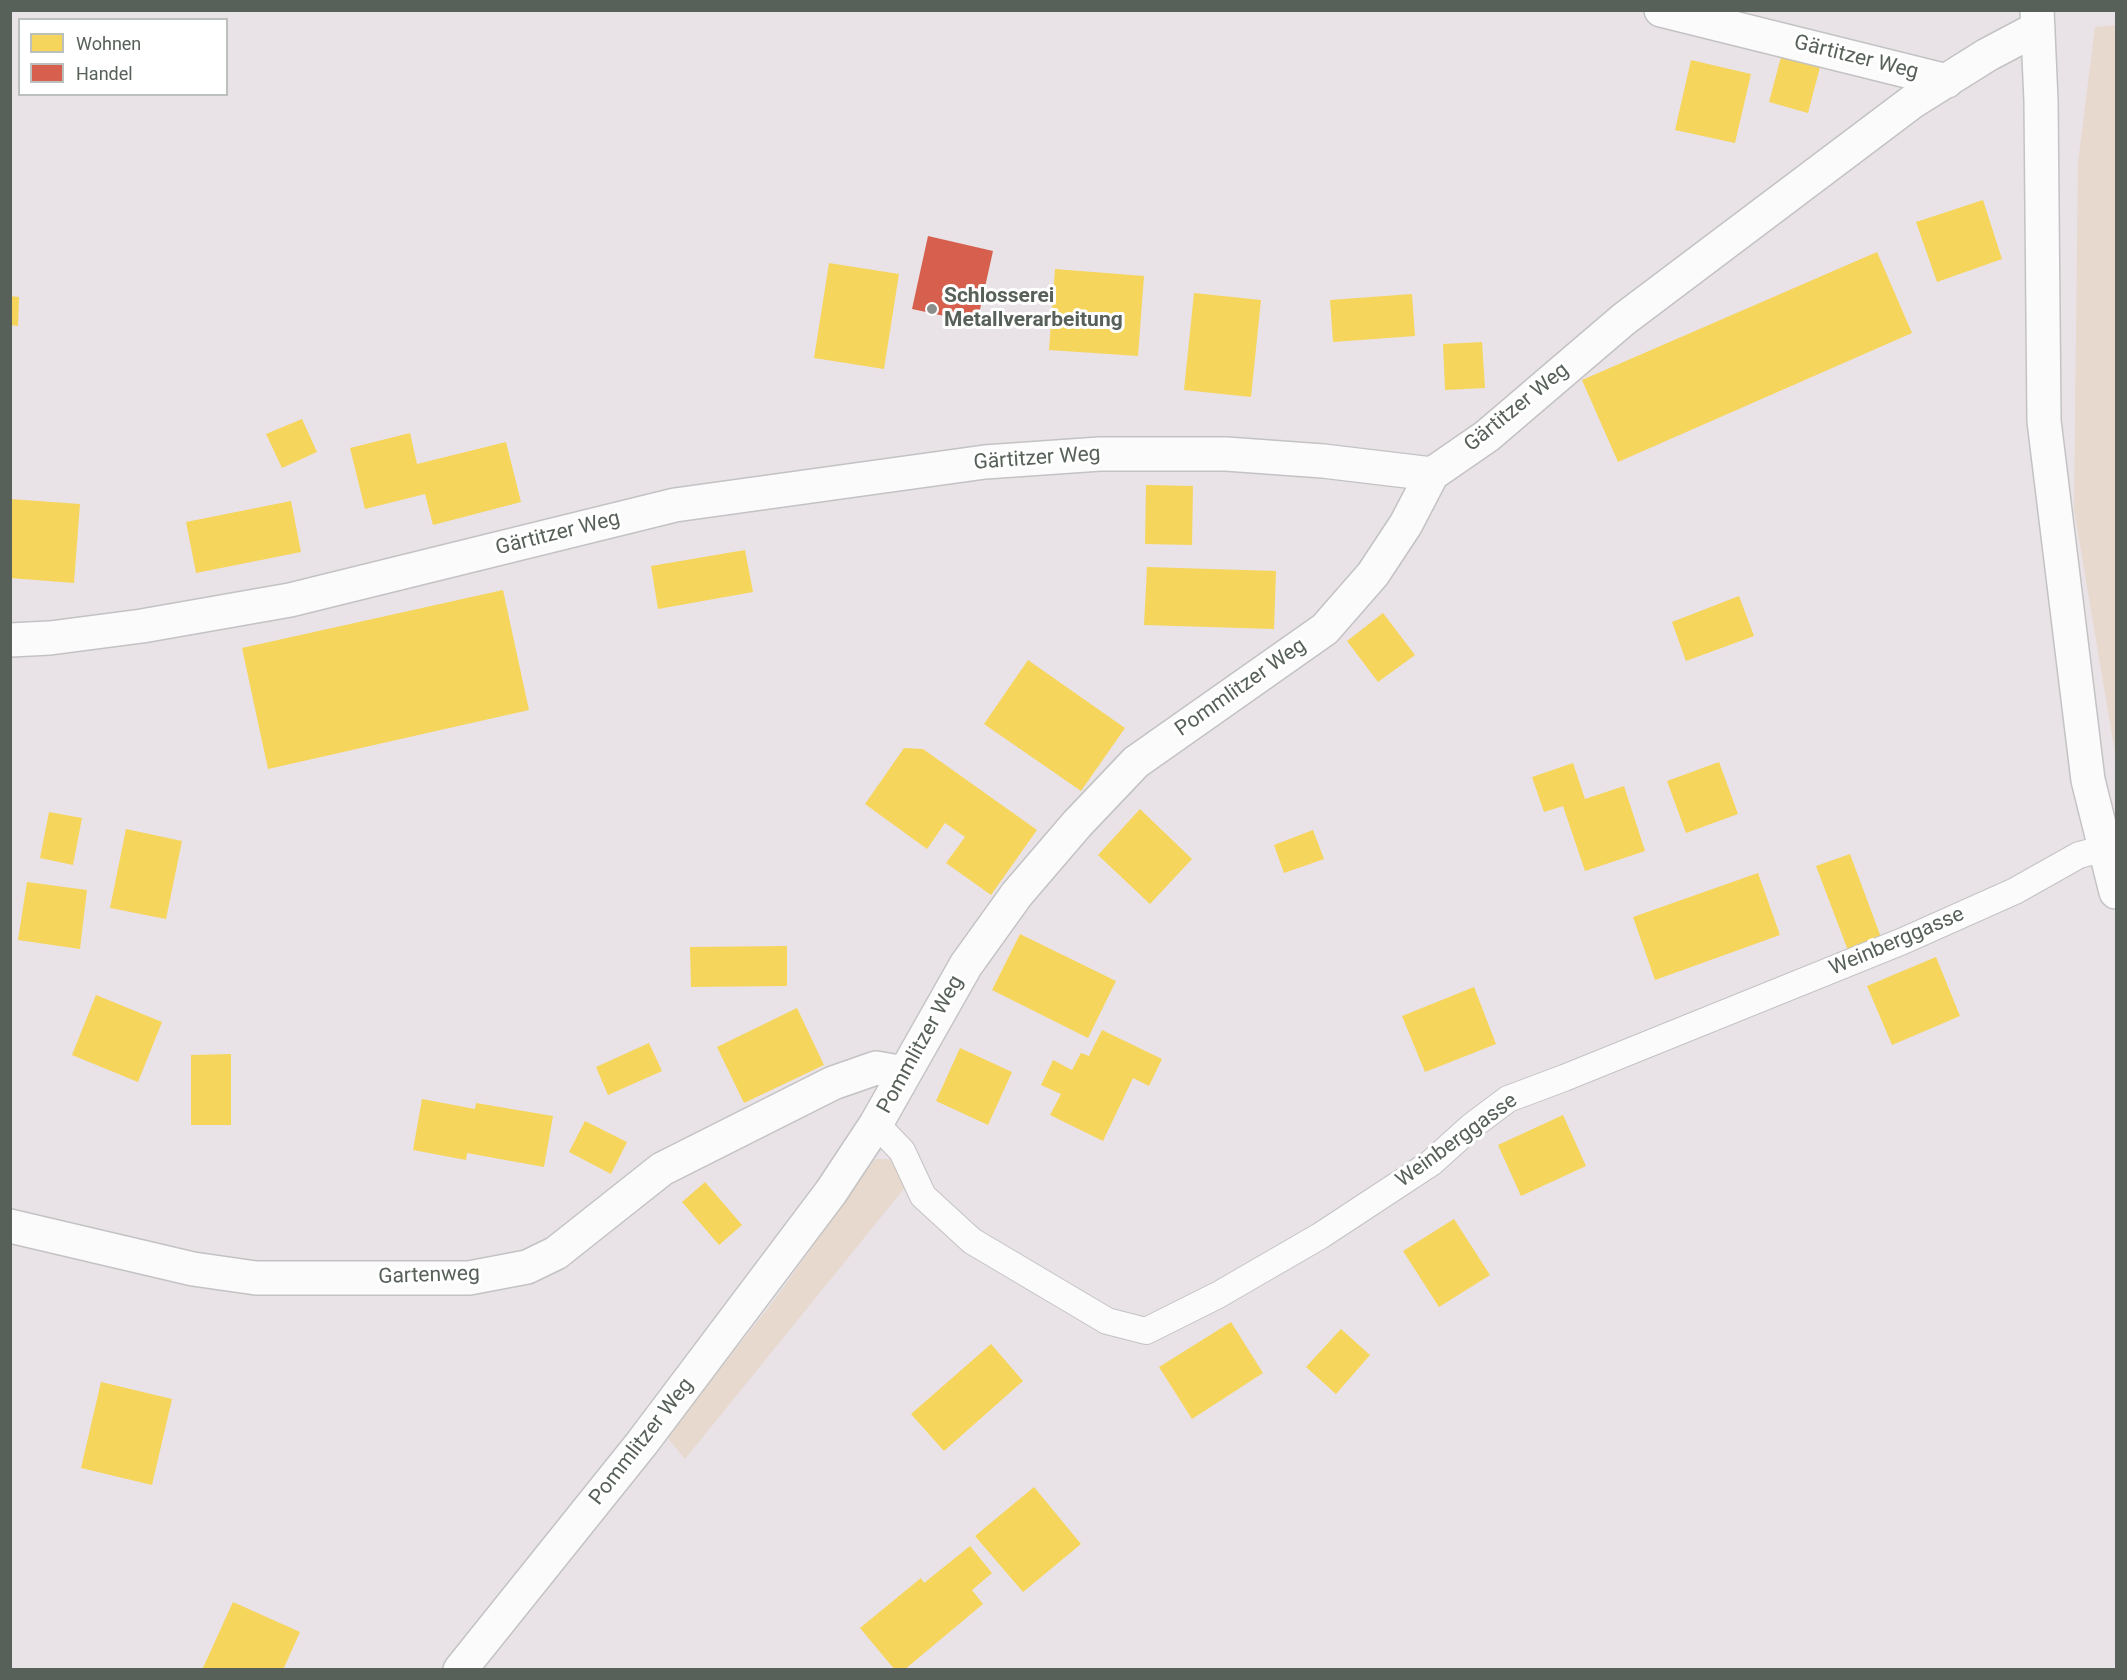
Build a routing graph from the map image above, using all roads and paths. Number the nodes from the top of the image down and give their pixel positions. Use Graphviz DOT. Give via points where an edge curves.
graph roads {
  1 [pos="1661,10"];
  2 [pos="2037,19"];
  3 [pos="1947,81"];
  4 [pos="1432,474"];
  5 [pos="10,640"];
  6 [pos="2106,848"];
  7 [pos="2116,892"];
  8 [pos="904,1073"];
  9 [pos="876,1124"];
  10 [pos="10,1226"];
  11 [pos="460,1670"];
  1 -- 3 [label="street, Gärtitzer Weg"];
  2 -- 3 [label="street, Gärtitzer Weg"];
  2 -- 6 [label="street" via="2044,421 2088,780"];
  3 -- 4 [label="street, Gärtitzer Weg" via="1912,102 1773,205 1624,319 1487,436"];
  4 -- 5 [label="street, Gärtitzer Weg" via="1323,460 1226,454 1100,454 985,462 675,505 290,600 142,626"];
  4 -- 8 [label="street, Pommlitzer Weg" via="1406,524 1372,574 1325,629 1136,762 1077,824 1017,894 966,965"];
  6 -- 7 [label="street"];
  6 -- 9 [label="lane, Weinberggasse" via="2079,855 2015,891 1903,941 1508,1099 1431,1163 1320,1236 1146,1331 1107,1321 972,1241 923,1196 902,1151"];
  8 -- 9 [label="street, Pommlitzer Weg"];
  8 -- 10 [label="street, Gartenweg" via="876,1068 833,1083 662,1169 556,1253 527,1267 469,1278 256,1278 194,1269"];
  9 -- 11 [label="street, Pommlitzer Weg" via="764,1284"];
}
